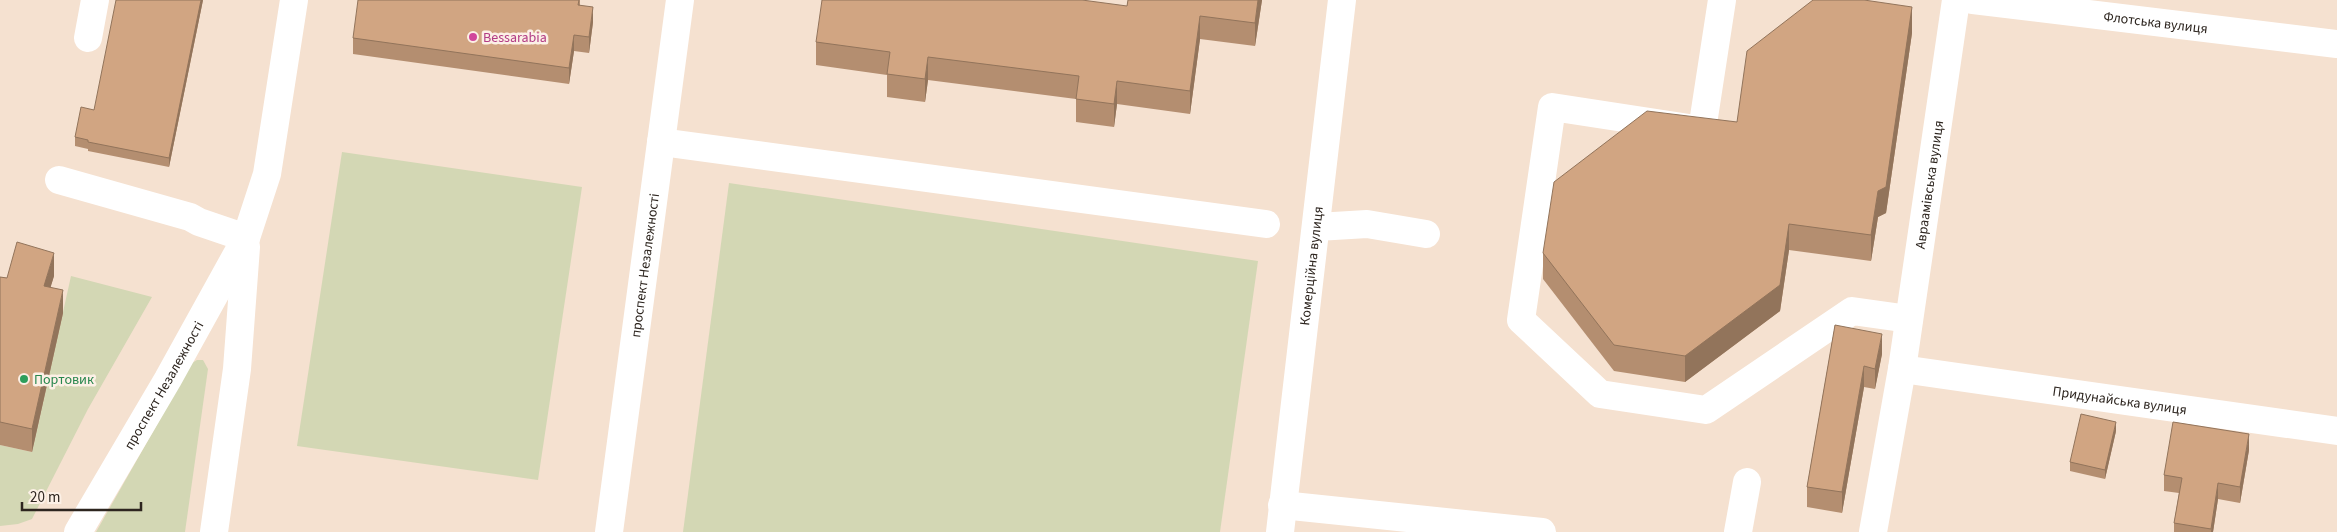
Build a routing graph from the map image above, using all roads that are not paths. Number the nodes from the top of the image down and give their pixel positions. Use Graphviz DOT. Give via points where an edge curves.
graph roads {
  1 [pos="95,0"];
  2 [pos="294,0"];
  3 [pos="680,0"];
  4 [pos="1342,0"];
  5 [pos="1722,0"];
  6 [pos="1956,0"];
  7 [pos="1973,0"];
  8 [pos="88,38"];
  9 [pos="2337,44"];
  10 [pos="661,142"];
  11 [pos="59,180"];
  12 [pos="1266,224"];
  13 [pos="1317,227"];
  14 [pos="1426,234"];
  15 [pos="246,238"];
  16 [pos="1909,319"];
  17 [pos="1902,369"];
  18 [pos="2337,431"];
  19 [pos="1746,482"];
  20 [pos="1282,506"];
  21 [pos="78,532"];
  22 [pos="214,532"];
  23 [pos="609,532"];
  24 [pos="1280,532"];
  25 [pos="1542,532"];
  26 [pos="1738,532"];
  27 [pos="1873,532"];
  1 -- 8 [label="street"];
  2 -- 15 [label="street, проспект Незалежності" via="267,174"];
  3 -- 10 [label="street, проспект Незалежності"];
  4 -- 13 [label="street, Комерційна вулиця"];
  5 -- 16 [label="street" via="1702,130 1552,107 1521,320 1600,394 1706,410 1852,311"];
  6 -- 16 [label="street, Авраамівська вулиця"];
  7 -- 9 [label="street, Флотська вулиця"];
  10 -- 12 [label="street"];
  10 -- 23 [label="street, проспект Незалежності"];
  11 -- 15 [label="street" via="190,217"];
  13 -- 14 [label="street" via="1367,224"];
  13 -- 20 [label="street, Комерційна вулиця"];
  15 -- 21 [label="street, проспект Незалежності"];
  15 -- 22 [label="street, проспект Незалежності" via="238,369"];
  16 -- 17 [label="street, Авраамівська вулиця"];
  17 -- 18 [label="street, Придунайська вулиця"];
  17 -- 27 [label="street, Авраамівська вулиця"];
  19 -- 26 [label="street"];
  20 -- 24 [label="street, Комерційна вулиця"];
  20 -- 25 [label="street"];
}
